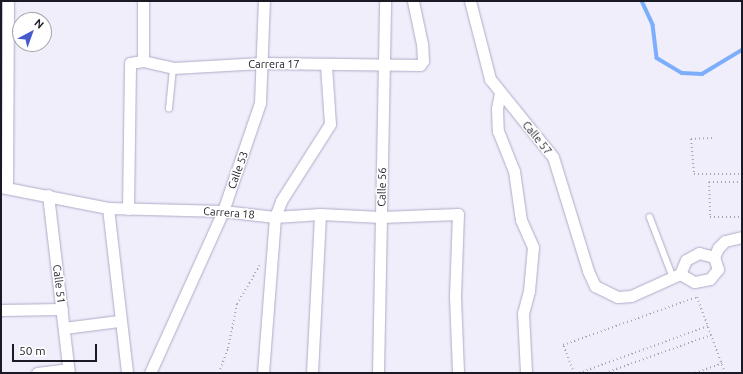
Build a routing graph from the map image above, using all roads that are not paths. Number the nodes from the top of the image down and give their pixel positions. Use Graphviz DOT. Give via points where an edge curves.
graph roads {
  1 [pos="8,1"];
  2 [pos="143,1"];
  3 [pos="264,1"];
  4 [pos="385,1"];
  5 [pos="413,1"];
  6 [pos="469,3"];
  7 [pos="143,61"];
  8 [pos="262,63"];
  9 [pos="326,65"];
  10 [pos="384,65"];
  11 [pos="173,68"];
  12 [pos="4,85"];
  13 [pos="500,93"];
  14 [pos="169,109"];
  15 [pos="4,187"];
  16 [pos="48,195"];
  17 [pos="108,208"];
  18 [pos="128,209"];
  19 [pos="223,211"];
  20 [pos="320,214"];
  21 [pos="275,217"];
  22 [pos="381,217"];
  23 [pos="650,217"];
  24 [pos="742,237"];
  25 [pos="714,257"];
  26 [pos="677,275"];
  27 [pos="62,309"];
  28 [pos="1,310"];
  29 [pos="119,321"];
  30 [pos="64,328"];
  31 [pos="69,371"];
  32 [pos="37,373"];
  33 [pos="127,373"];
  34 [pos="150,373"];
  35 [pos="263,373"];
  36 [pos="312,373"];
  37 [pos="378,373"];
  38 [pos="458,373"];
  39 [pos="526,373"];
  1 -- 12 [label="street"];
  2 -- 7 [label="street"];
  3 -- 8 [label="street, Calle 53"];
  4 -- 10 [label="street, Calle 56"];
  5 -- 10 [label="street, Carrera 17" via="423,61 420,65"];
  6 -- 13 [label="street, Calle 57" via="490,79"];
  7 -- 11 [label="street, Carrera 17"];
  7 -- 18 [label="street, Carrera 17" via="130,63"];
  8 -- 9 [label="street, Carrera 17"];
  8 -- 11 [label="street, Carrera 17"];
  8 -- 19 [label="street, Calle 53" via="260,103"];
  9 -- 10 [label="street, Carrera 17"];
  9 -- 21 [label="street" via="330,124 281,201"];
  10 -- 22 [label="street, Calle 56"];
  11 -- 14 [label="lane"];
  12 -- 15 [label="street"];
  13 -- 26 [label="street, Calle 57" via="553,157 588,272 595,286 618,297 630,296"];
  13 -- 39 [label="street" via="497,108 498,131 514,171 521,220 533,247 529,291 523,313"];
  15 -- 16 [label="street, Carrera 18"];
  16 -- 17 [label="street, Carrera 18"];
  16 -- 27 [label="street, Calle 51"];
  17 -- 18 [label="street, Carrera 18"];
  17 -- 29 [label="street"];
  18 -- 19 [label="street, Carrera 18"];
  19 -- 21 [label="street, Carrera 18"];
  19 -- 34 [label="street, Calle 53"];
  20 -- 21 [label="street, Carrera 18"];
  20 -- 22 [label="street, Carrera 18"];
  20 -- 36 [label="street"];
  21 -- 35 [label="street"];
  22 -- 37 [label="street, Calle 56"];
  22 -- 38 [label="street, Carrera 18" via="458,214 455,297"];
  23 -- 26 [label="lane"];
  24 -- 25 [label="street" via="725,242 718,248"];
  25 -- 26 [label="street" via="699,253 692,256"];
  25 -- 26 [label="street" via="718,269 710,279 694,282"];
  27 -- 28 [label="street"];
  27 -- 30 [label="street, Calle 51"];
  29 -- 30 [label="street"];
  29 -- 33 [label="street"];
  30 -- 31 [label="street, Calle 51"];
  31 -- 32 [label="street"];
}
